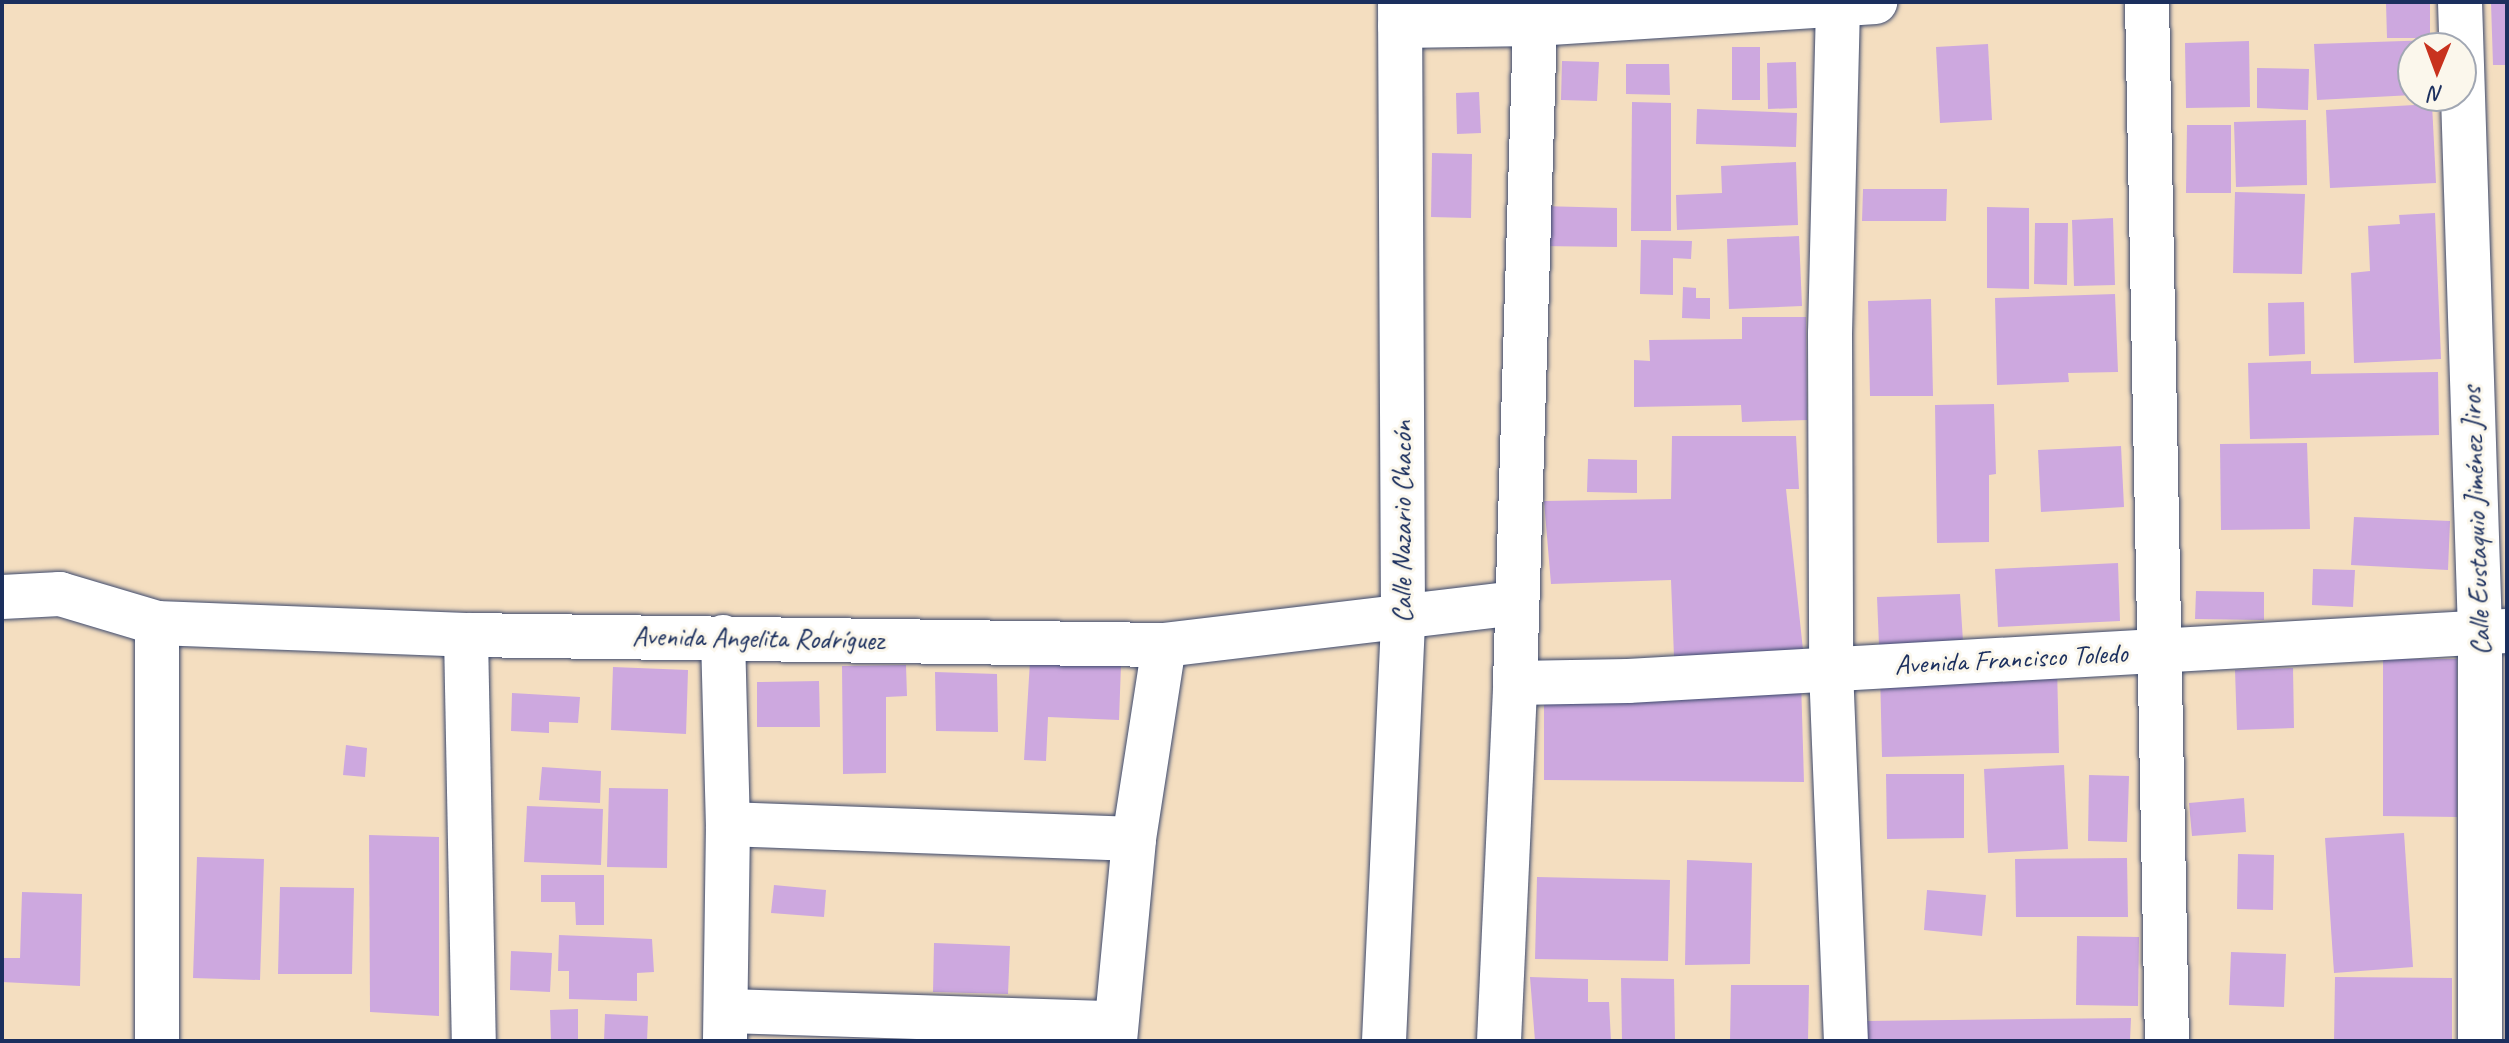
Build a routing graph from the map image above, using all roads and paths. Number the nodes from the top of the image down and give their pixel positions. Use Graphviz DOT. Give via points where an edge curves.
graph roads {
  1 [pos="2147,2"];
  2 [pos="2460,2"];
  3 [pos="1857,4"];
  4 [pos="1400,14"];
  5 [pos="1535,24"];
  6 [pos="2,597"];
  7 [pos="1517,603"];
  8 [pos="1403,616"];
  9 [pos="157,623"];
  10 [pos="2494,631"];
  11 [pos="466,635"];
  12 [pos="723,637"];
  13 [pos="1164,645"];
  14 [pos="2158,651"];
  15 [pos="1831,669"];
  16 [pos="1515,683"];
  17 [pos="728,824"];
  18 [pos="1134,839"];
  19 [pos="726,1026"];
  20 [pos="1115,1032"];
  21 [pos="157,1041"];
  22 [pos="474,1041"];
  23 [pos="1384,1041"];
  24 [pos="1499,1041"];
  25 [pos="1846,1041"];
  26 [pos="2167,1041"];
  27 [pos="2480,1041"];
  1 -- 14 [label="street"];
  2 -- 10 [label="street, Calle Eustaquio Jiménez Jiros"];
  3 -- 5 [label="street"];
  3 -- 15 [label="street" via="1830,334"];
  4 -- 5 [label="street"];
  4 -- 8 [label="street, Calle Nazario Chacón"];
  5 -- 7 [label="street"];
  6 -- 9 [label="street, Avenida Angelita Rodríguez" via="60,594"];
  7 -- 8 [label="street, Avenida Angelita Rodríguez"];
  7 -- 16 [label="street"];
  8 -- 13 [label="street, Avenida Angelita Rodríguez"];
  8 -- 23 [label="street, Calle Nazario Chacón"];
  9 -- 11 [label="street, Avenida Angelita Rodríguez"];
  9 -- 21 [label="street"];
  10 -- 14 [label="street, Avenida Francisco Toledo"];
  10 -- 27 [label="street, Calle Eustaquio Jiménez Jiros"];
  11 -- 12 [label="street, Avenida Angelita Rodríguez"];
  11 -- 22 [label="street"];
  12 -- 13 [label="street, Avenida Angelita Rodríguez"];
  12 -- 17 [label="street"];
  13 -- 18 [label="street"];
  14 -- 15 [label="street, Avenida Francisco Toledo"];
  14 -- 26 [label="street"];
  15 -- 16 [label="street, Avenida Francisco Toledo"];
  15 -- 25 [label="street"];
  16 -- 24 [label="street"];
  17 -- 18 [label="street"];
  17 -- 19 [label="street"];
  18 -- 20 [label="street"];
  19 -- 20 [label="street"];
}
